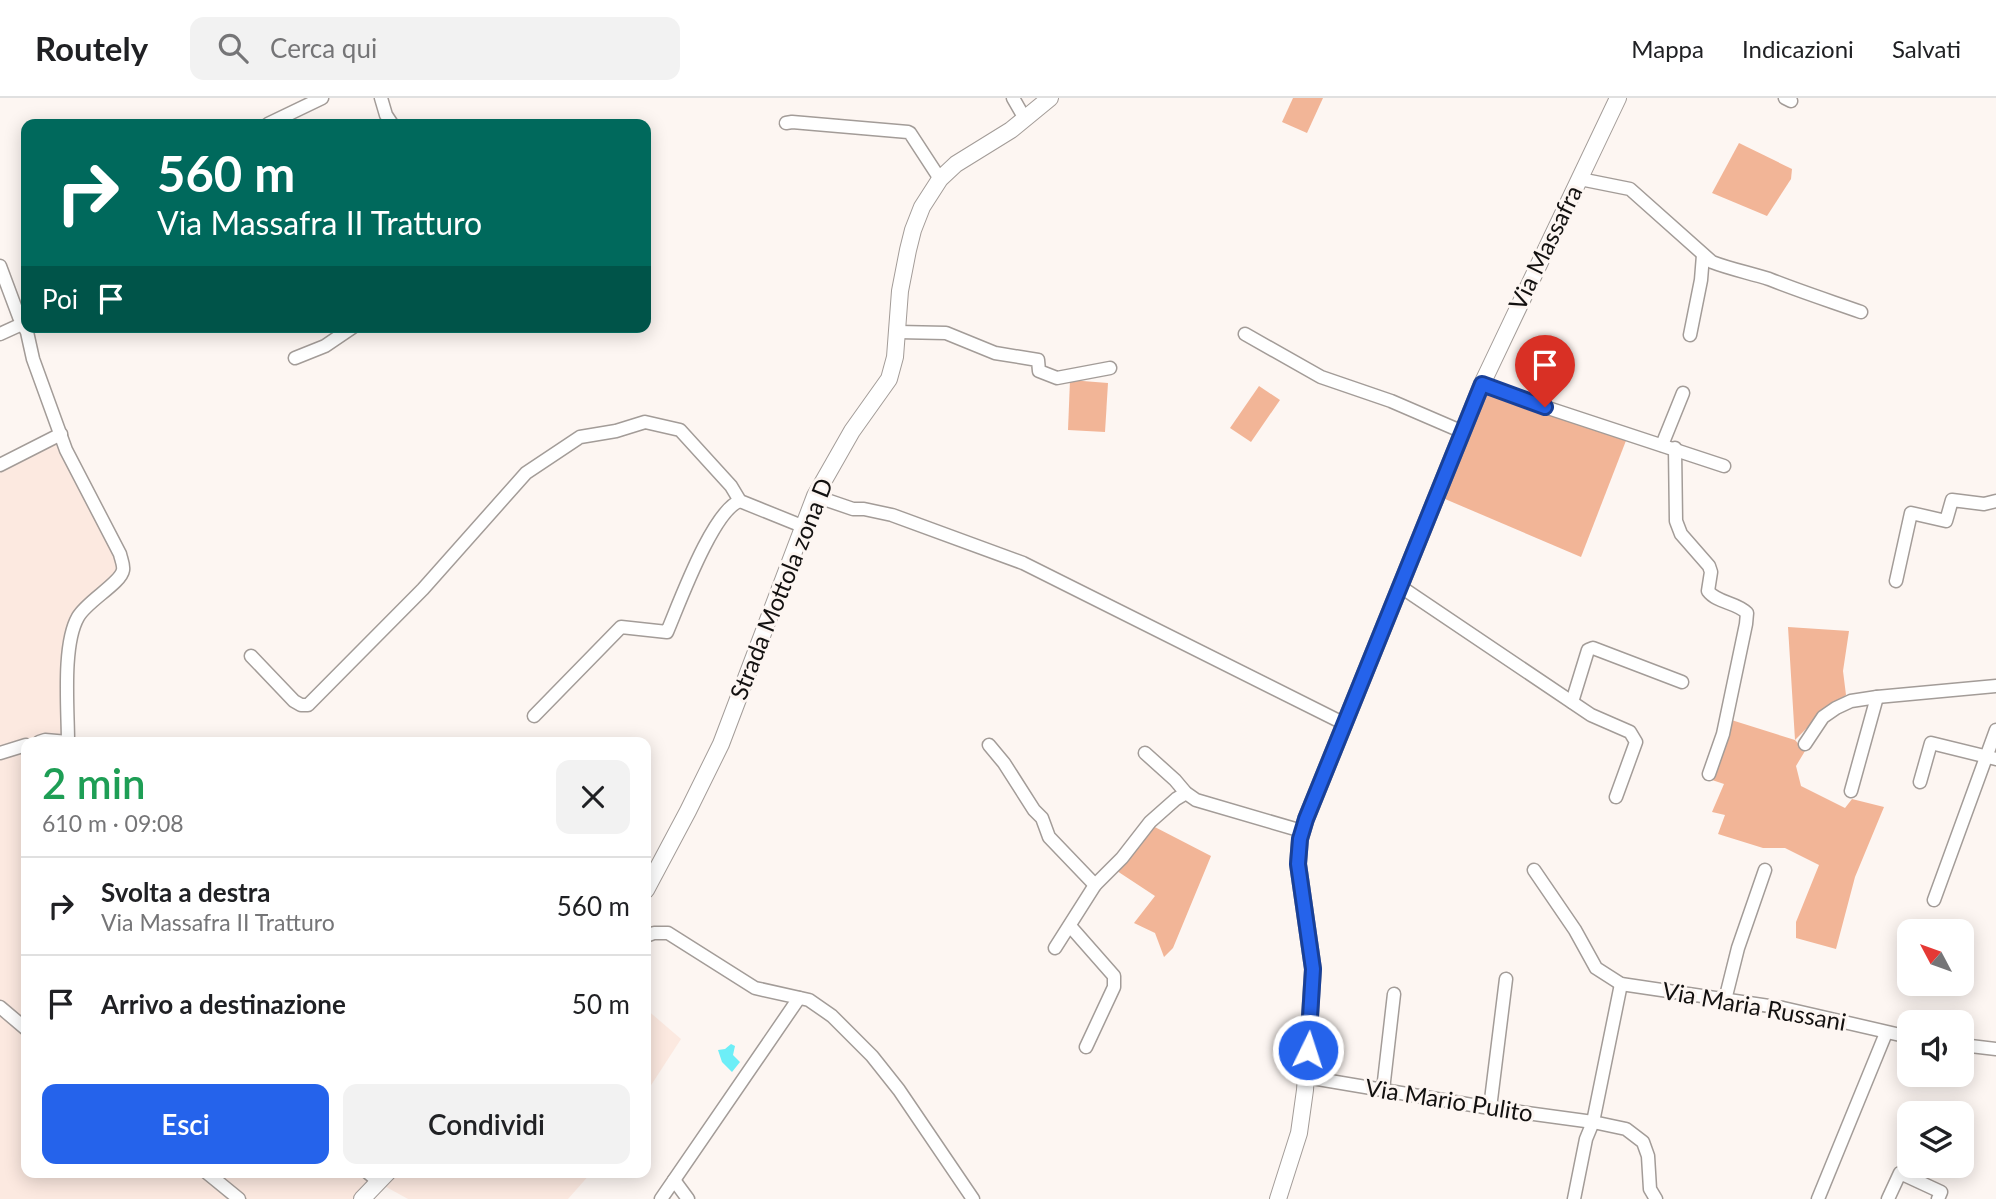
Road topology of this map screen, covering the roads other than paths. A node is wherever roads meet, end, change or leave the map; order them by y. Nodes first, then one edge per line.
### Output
1 (323, 98) edge
2 (381, 98) edge
3 (1013, 98) edge
4 (1050, 98) edge
5 (1618, 98) edge
6 (279, 119) edge
7 (389, 119) edge
8 (1025, 119) junction
9 (786, 124) dead end
10 (940, 179) junction
11 (1580, 179) junction
12 (1703, 256) junction
13 (0, 266) edge
14 (1861, 312) dead end
15 (21, 316) edge
16 (21, 329) edge
17 (898, 332) junction
18 (27, 333) edge
19 (344, 333) edge
20 (0, 334) edge
21 (1245, 334) dead end
22 (1690, 335) dead end
23 (295, 358) dead end
24 (1110, 368) dead end
25 (1482, 384) junction
26 (1683, 393) dead end
27 (1463, 432) junction
28 (61, 434) junction
29 (1669, 447) junction
30 (0, 465) edge
31 (1724, 466) dead end
32 (815, 496) junction
33 (740, 501) junction
34 (1996, 501) edge
35 (802, 526) junction
36 (1896, 581) dead end
37 (1401, 587) junction
38 (251, 656) dead end
39 (1682, 682) dead end
40 (1996, 686) edge
41 (1878, 697) junction
42 (1572, 702) junction
43 (534, 716) dead end
44 (1345, 724) junction
45 (1996, 730) edge
46 (68, 737) edge
47 (1805, 744) dead end
48 (989, 745) dead end
49 (21, 747) edge
50 (0, 753) edge
51 (1145, 753) dead end
52 (1992, 758) edge
53 (1709, 774) dead end
54 (1920, 782) dead end
55 (1851, 790) dead end
56 (1186, 793) junction
57 (1616, 797) dead end
58 (1302, 831) junction
59 (1534, 870) dead end
60 (1765, 870) dead end
61 (651, 881) edge
62 (1095, 885) junction
63 (1934, 900) dead end
64 (1070, 926) junction
65 (651, 934) edge
66 (1055, 948) dead end
67 (1506, 979) dead end
68 (1621, 984) junction
69 (1394, 993) dead end
70 (799, 998) junction
71 (1725, 1000) junction
72 (0, 1007) edge
73 (21, 1025) edge
74 (1886, 1033) junction
75 (1897, 1035) edge
76 (1974, 1046) edge
77 (1086, 1047) dead end
78 (1996, 1049) edge
79 (1306, 1077) junction
80 (1383, 1090) junction
81 (1490, 1108) junction
82 (1593, 1122) junction
83 (213, 1178) edge
84 (377, 1178) edge
85 (674, 1180) junction
86 (239, 1199) edge
87 (362, 1199) edge
88 (661, 1199) edge
89 (688, 1199) edge
90 (973, 1199) edge
91 (1278, 1199) edge
92 (1574, 1199) edge
93 (1656, 1199) edge
94 (1818, 1199) edge
95 (1888, 1199) edge
96 (1938, 1199) edge

1 - 6 street
2 - 7 street
3 - 8 street
4 - 8 main road, Strada Mottola zona D
5 - 11 main road, Via Massafra
8 - 10 main road, Strada Mottola zona D
9 - 10 street
10 - 17 main road, Strada Mottola zona D
11 - 12 street
11 - 25 main road, Via Massafra
12 - 14 street
12 - 22 street
13 - 15 street
16 - 20 street
17 - 24 street
17 - 32 main road, Strada Mottola zona D
18 - 28 street
19 - 23 street
21 - 27 street
25 - 27 main road, Via Massafra
25 - 29 street
26 - 29 street
27 - 37 main road, Via Massafra
28 - 30 street
28 - 46 street
29 - 31 street
29 - 53 street
32 - 35 main road, Strada Mottola zona D
32 - 44 street
33 - 35 street
33 - 38 street
33 - 43 street
34 - 36 street
35 - 61 main road, Strada Mottola zona D
37 - 42 street
37 - 44 main road, Via Massafra
39 - 42 street
40 - 41 street
41 - 47 street
41 - 55 street
42 - 57 street
44 - 58 main road, Via Massafra
45 - 52 street
48 - 62 street
49 - 50 street
51 - 56 street
52 - 54 street
52 - 63 street
56 - 58 street
56 - 62 street
58 - 79 main road, Via Massafra
59 - 68 street
60 - 71 street
62 - 64 street
64 - 66 street
64 - 77 street
65 - 70 street
67 - 81 street
68 - 71 street, Via Maria Russani
68 - 82 street
69 - 80 street
70 - 85 street
70 - 90 street
71 - 74 street, Via Maria Russani
72 - 73 street
74 - 75 street, Via Maria Russani
74 - 94 street
76 - 78 street
79 - 80 street, Via Mario Pulito
79 - 91 main road, Via Massafra
80 - 81 street, Via Mario Pulito
81 - 82 street, Via Mario Pulito
82 - 92 street
82 - 93 street, Via Mario Pulito
83 - 86 street
84 - 87 main road
85 - 88 street
85 - 89 street
95 - 96 street

